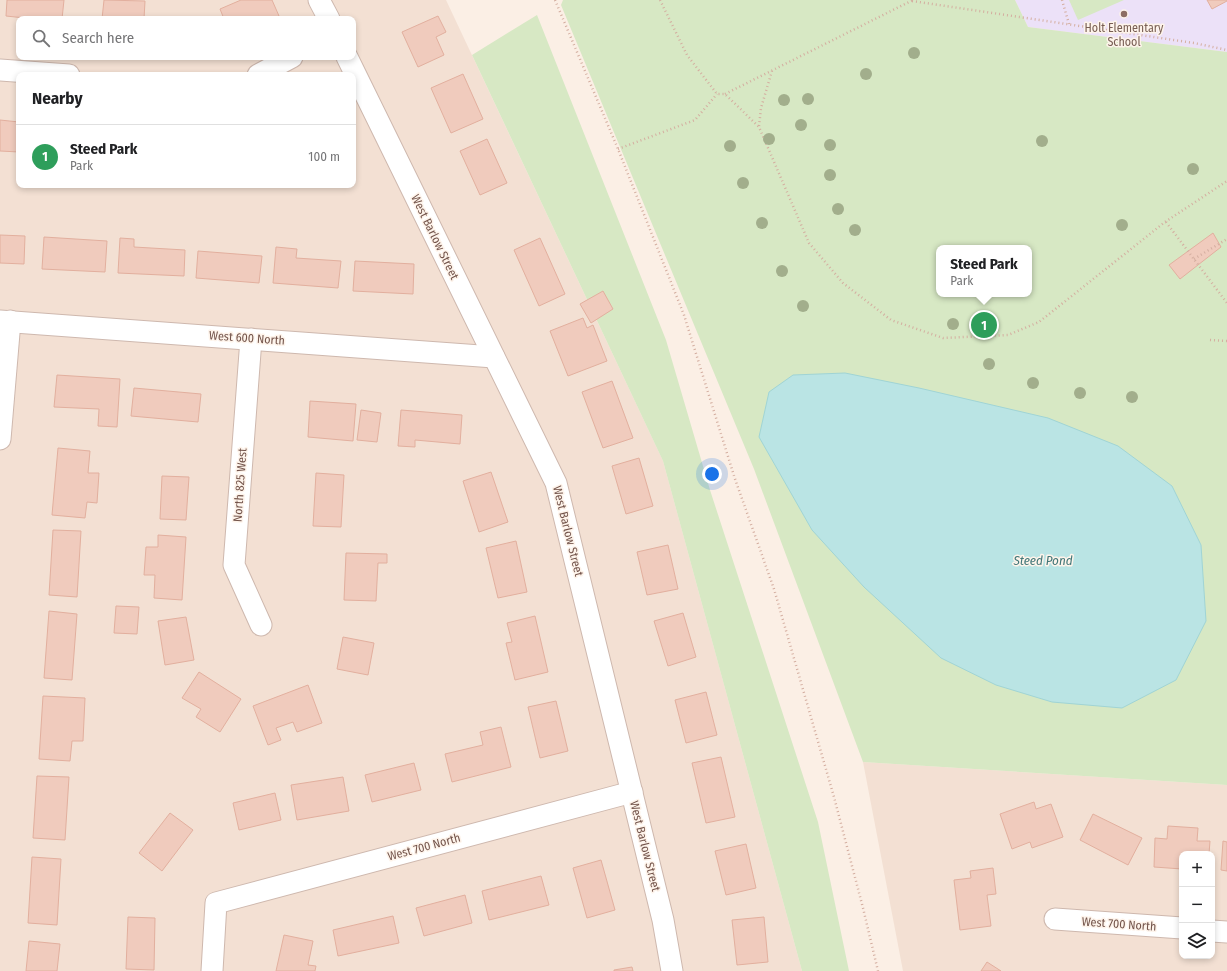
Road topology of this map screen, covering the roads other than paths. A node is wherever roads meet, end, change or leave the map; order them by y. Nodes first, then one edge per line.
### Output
1 (319, 0) edge
2 (327, 16) edge
3 (286, 60) edge
4 (348, 60) edge
5 (0, 70) edge
6 (28, 72) edge
7 (264, 72) edge
8 (354, 72) edge
9 (356, 75) edge
10 (5, 321) edge
11 (251, 339) junction
12 (494, 357) junction
13 (0, 439) edge
14 (261, 625) dead end
15 (632, 792) junction
16 (1055, 919) dead end
17 (1179, 928) edge
18 (1215, 931) edge
19 (1227, 932) edge
20 (212, 971) edge
21 (672, 971) edge

1 - 2 street
3 - 7 street
4 - 8 street, West Barlow Street
5 - 6 street
9 - 12 street, West Barlow Street
10 - 11 street, West 600 North
10 - 13 street
11 - 12 street, West 600 North
11 - 14 street, North 825 West
12 - 15 street, West Barlow Street
15 - 20 street, West 700 North
15 - 21 street, West Barlow Street
16 - 17 street, West 700 North
18 - 19 street

